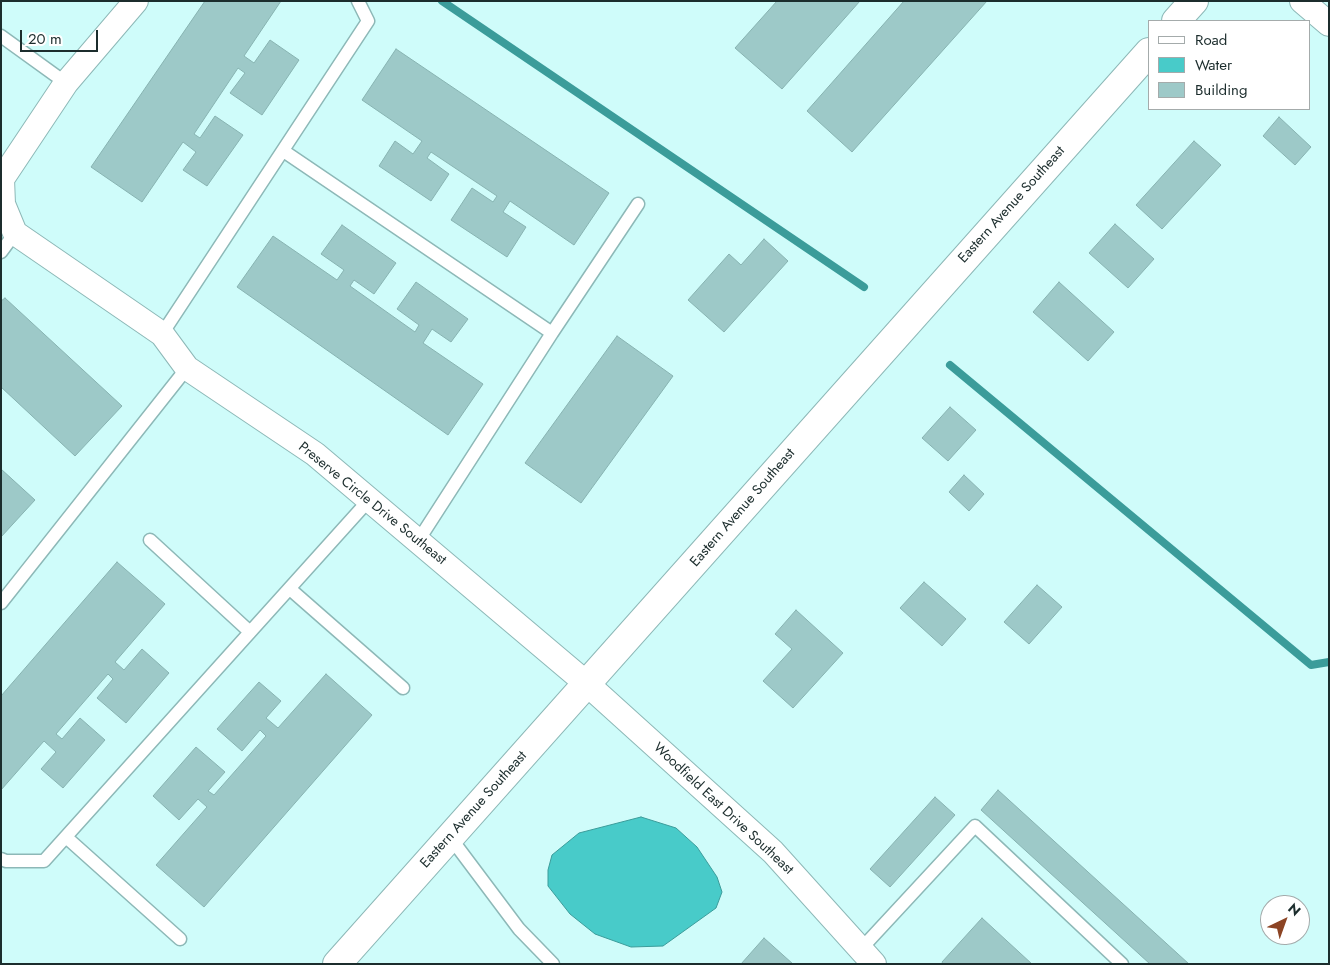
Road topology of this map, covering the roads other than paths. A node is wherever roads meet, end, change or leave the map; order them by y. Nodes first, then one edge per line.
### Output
1 (136, 1) edge
2 (358, 1) edge
3 (1194, 1) edge
4 (1302, 1) edge
5 (1177, 20) edge
6 (1329, 24) edge
7 (1, 36) edge
8 (1148, 53) edge
9 (66, 83) junction
10 (285, 152) junction
11 (638, 204) dead end
12 (15, 233) junction
13 (1, 252) edge
14 (552, 333) junction
15 (162, 334) junction
16 (187, 368) junction
17 (369, 500) junction
18 (150, 540) dead end
19 (418, 541) junction
20 (290, 589) junction
21 (1, 602) edge
22 (250, 632) junction
23 (586, 683) junction
24 (403, 688) dead end
25 (66, 837) junction
26 (450, 837) junction
27 (1, 859) edge
28 (180, 939) dead end
29 (867, 956) edge
30 (337, 964) edge
31 (553, 964) edge
32 (1122, 964) edge

1 - 9 street
2 - 10 lane
3 - 5 street
4 - 6 street
7 - 9 lane
8 - 23 street, Eastern Avenue Southeast
9 - 12 street
10 - 14 lane
10 - 15 lane
11 - 14 lane
12 - 13 lane
12 - 15 street, Preserve Circle Drive Southeast
14 - 19 lane
15 - 16 street, Preserve Circle Drive Southeast
16 - 17 street, Preserve Circle Drive Southeast
16 - 21 lane
17 - 19 street, Preserve Circle Drive Southeast
17 - 20 lane
18 - 22 lane
19 - 23 street, Preserve Circle Drive Southeast
20 - 22 lane
20 - 24 lane
22 - 25 lane
23 - 26 street, Eastern Avenue Southeast
23 - 29 street, Woodfield East Drive Southeast
25 - 27 lane
25 - 28 lane
26 - 30 street, Eastern Avenue Southeast
26 - 31 lane
29 - 32 lane

